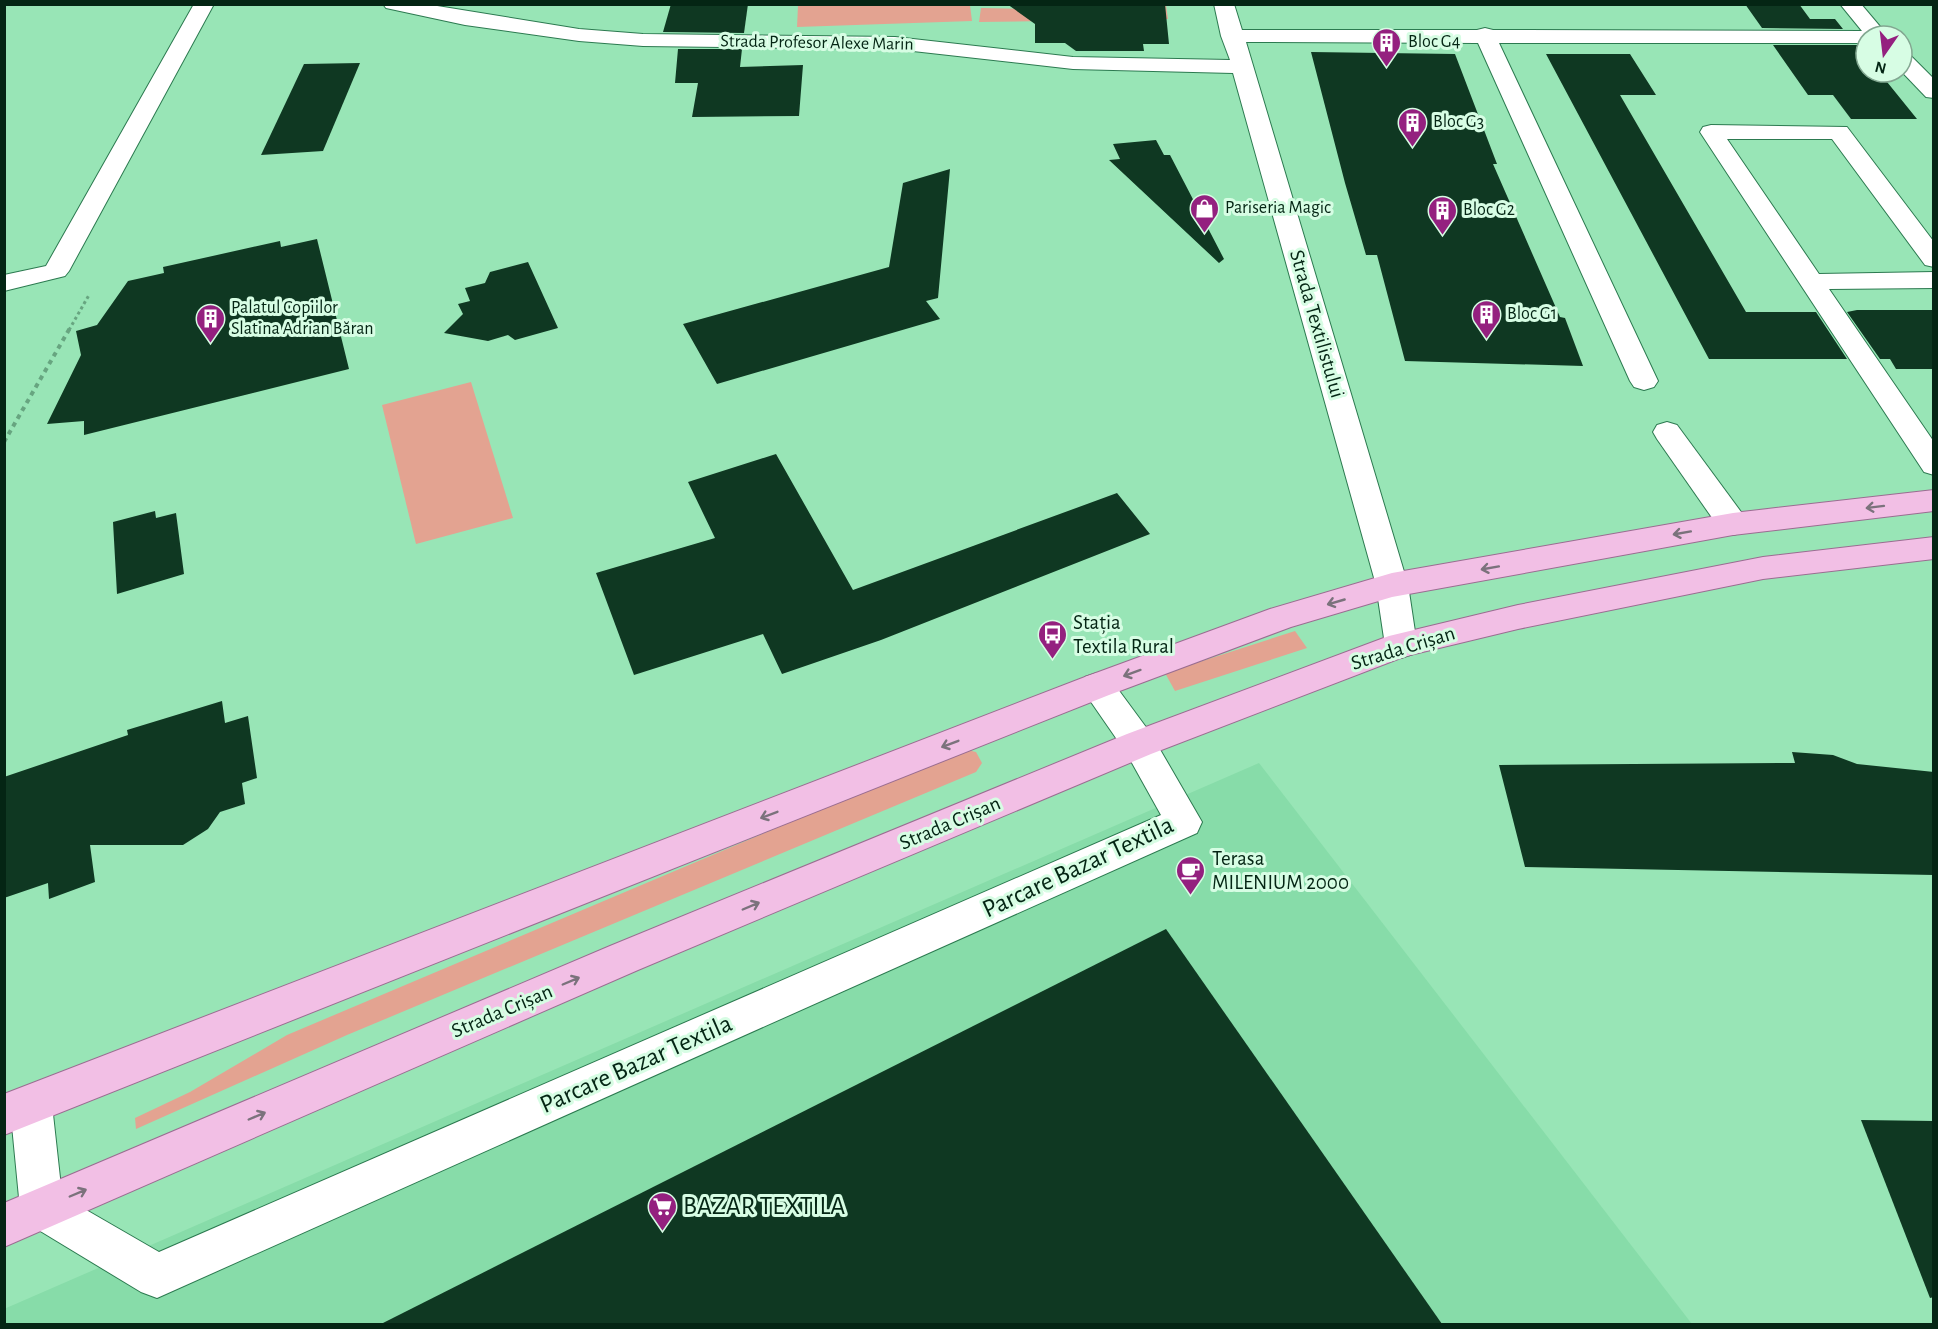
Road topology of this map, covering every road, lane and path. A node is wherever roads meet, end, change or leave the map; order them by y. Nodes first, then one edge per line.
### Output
1 (204, 4) edge
2 (393, 4) edge
3 (1224, 4) edge
4 (1850, 4) edge
5 (1868, 24) edge
6 (1485, 34) junction
7 (1232, 36) junction
8 (1854, 37) edge
9 (1914, 63) edge
10 (1934, 65) edge
11 (1243, 67) junction
12 (1914, 72) edge
13 (1934, 92) edge
14 (1934, 260) edge
15 (1934, 279) edge
16 (1811, 282) junction
17 (4, 283) edge
18 (91, 291) dead end
19 (1644, 381) dead end
20 (1667, 432) dead end
21 (4, 442) edge
22 (1934, 465) edge
23 (1934, 500) edge
24 (1733, 524) junction
25 (1934, 548) edge
26 (1392, 585) junction
27 (1401, 645) junction
28 (1097, 686) junction
29 (1139, 744) junction
30 (18, 1110) edge
31 (42, 1208) junction
32 (4, 1225) edge

1 - 17 street
2 - 11 street, Strada Profesor Alexe Marin
3 - 7 street, Strada Textilistului
4 - 5 street
6 - 7 street
6 - 8 street
6 - 19 street
7 - 11 street, Strada Textilistului
9 - 10 street
11 - 26 street, Strada Textilistului
12 - 13 street
14 - 16 street
15 - 16 street
16 - 22 street
18 - 21 path
20 - 24 street
23 -> 24 main road
24 -> 26 main road
25 - 27 main road, Strada Crișan
26 - 27 street, Strada Textilistului
26 -> 28 main road
27 - 29 main road, Strada Crișan
28 - 29 street, Parcare Bazar Textila
28 -> 30 main road
31 -> 29 main road, Strada Crișan
29 - 31 street, Parcare Bazar Textila
30 - 31 street
31 - 32 main road, Strada Crișan

